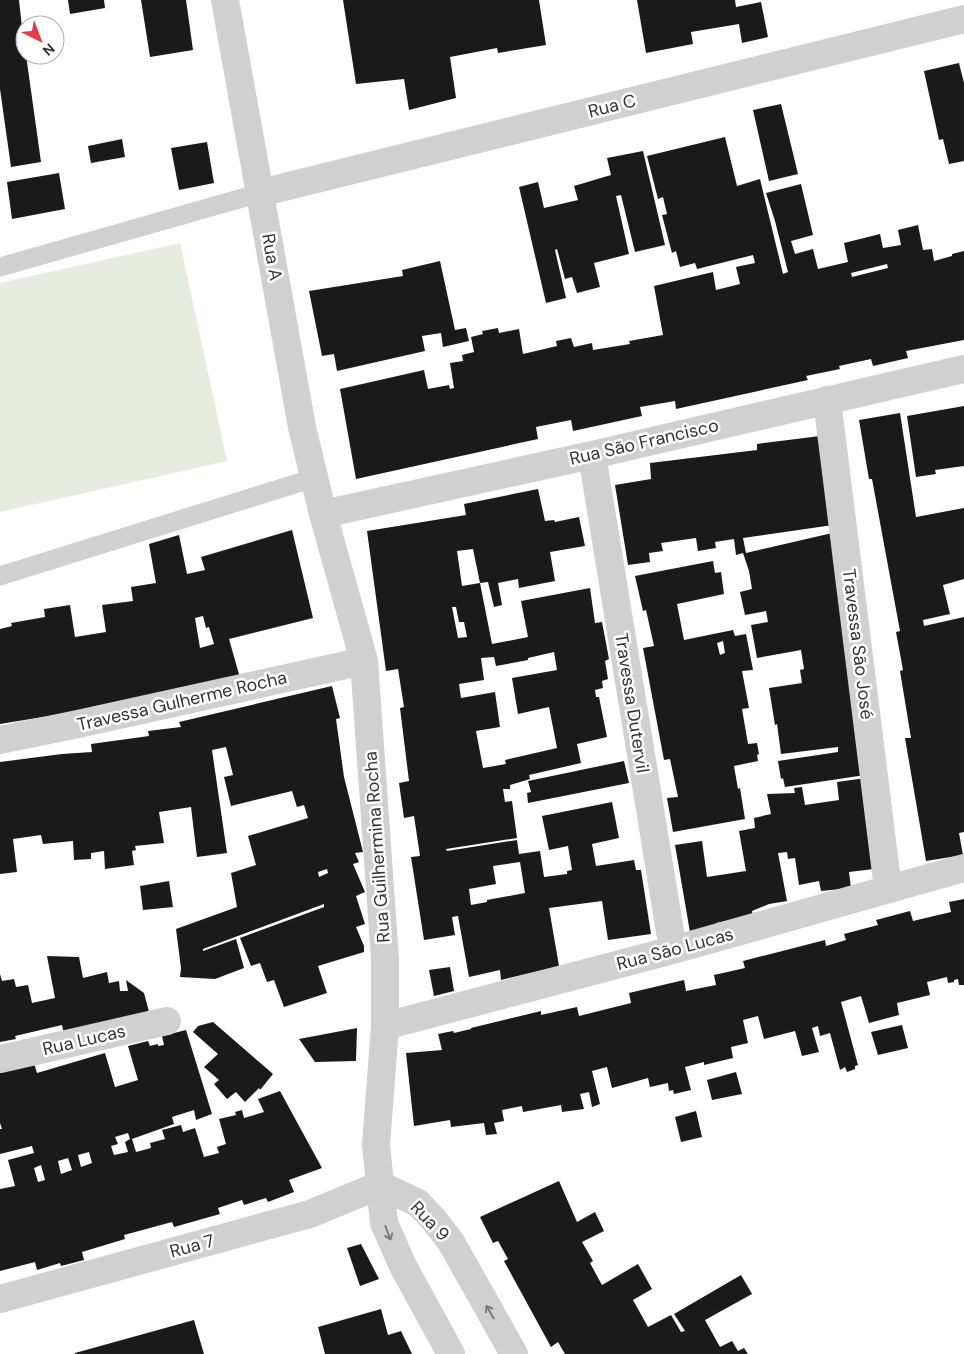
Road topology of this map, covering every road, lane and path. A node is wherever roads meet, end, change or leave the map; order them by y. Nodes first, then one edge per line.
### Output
1 (225, 0) edge
2 (964, 19) edge
3 (260, 193) junction
4 (0, 267) edge
5 (964, 368) edge
6 (827, 400) junction
7 (592, 455) junction
8 (314, 478) junction
9 (324, 514) junction
10 (0, 576) edge
11 (364, 660) junction
12 (0, 740) edge
13 (964, 868) edge
14 (888, 889) junction
15 (673, 950) junction
16 (167, 1021) dead end
17 (385, 1026) junction
18 (0, 1059) edge
19 (380, 1185) junction
20 (0, 1299) edge
21 (451, 1354) edge
22 (514, 1354) edge

1 - 3 street, Rua A
2 - 3 street, Rua C
3 - 4 lane
3 - 8 street, Rua A
5 - 6 street, Rua São Francisco
6 - 7 street, Rua São Francisco
6 - 14 street, Travessa São José
7 - 9 street, Rua São Francisco
7 - 15 street, Travessa Dutervil
8 - 9 street, Rua A
8 - 10 lane
9 - 11 street, Rua Guilhermina Rocha
11 - 12 street, Travessa Gulherme Rocha
11 - 17 street, Rua Guilhermina Rocha
13 - 14 street, Rua São Lucas
14 - 15 street, Rua São Lucas
15 - 17 street, Rua São Lucas
16 - 18 street, Rua Lucas
17 - 19 street, Rua Guilhermina Rocha
19 - 20 street, Rua 7
19 -> 21 street, Rua 9
22 -> 19 street, Rua 9

